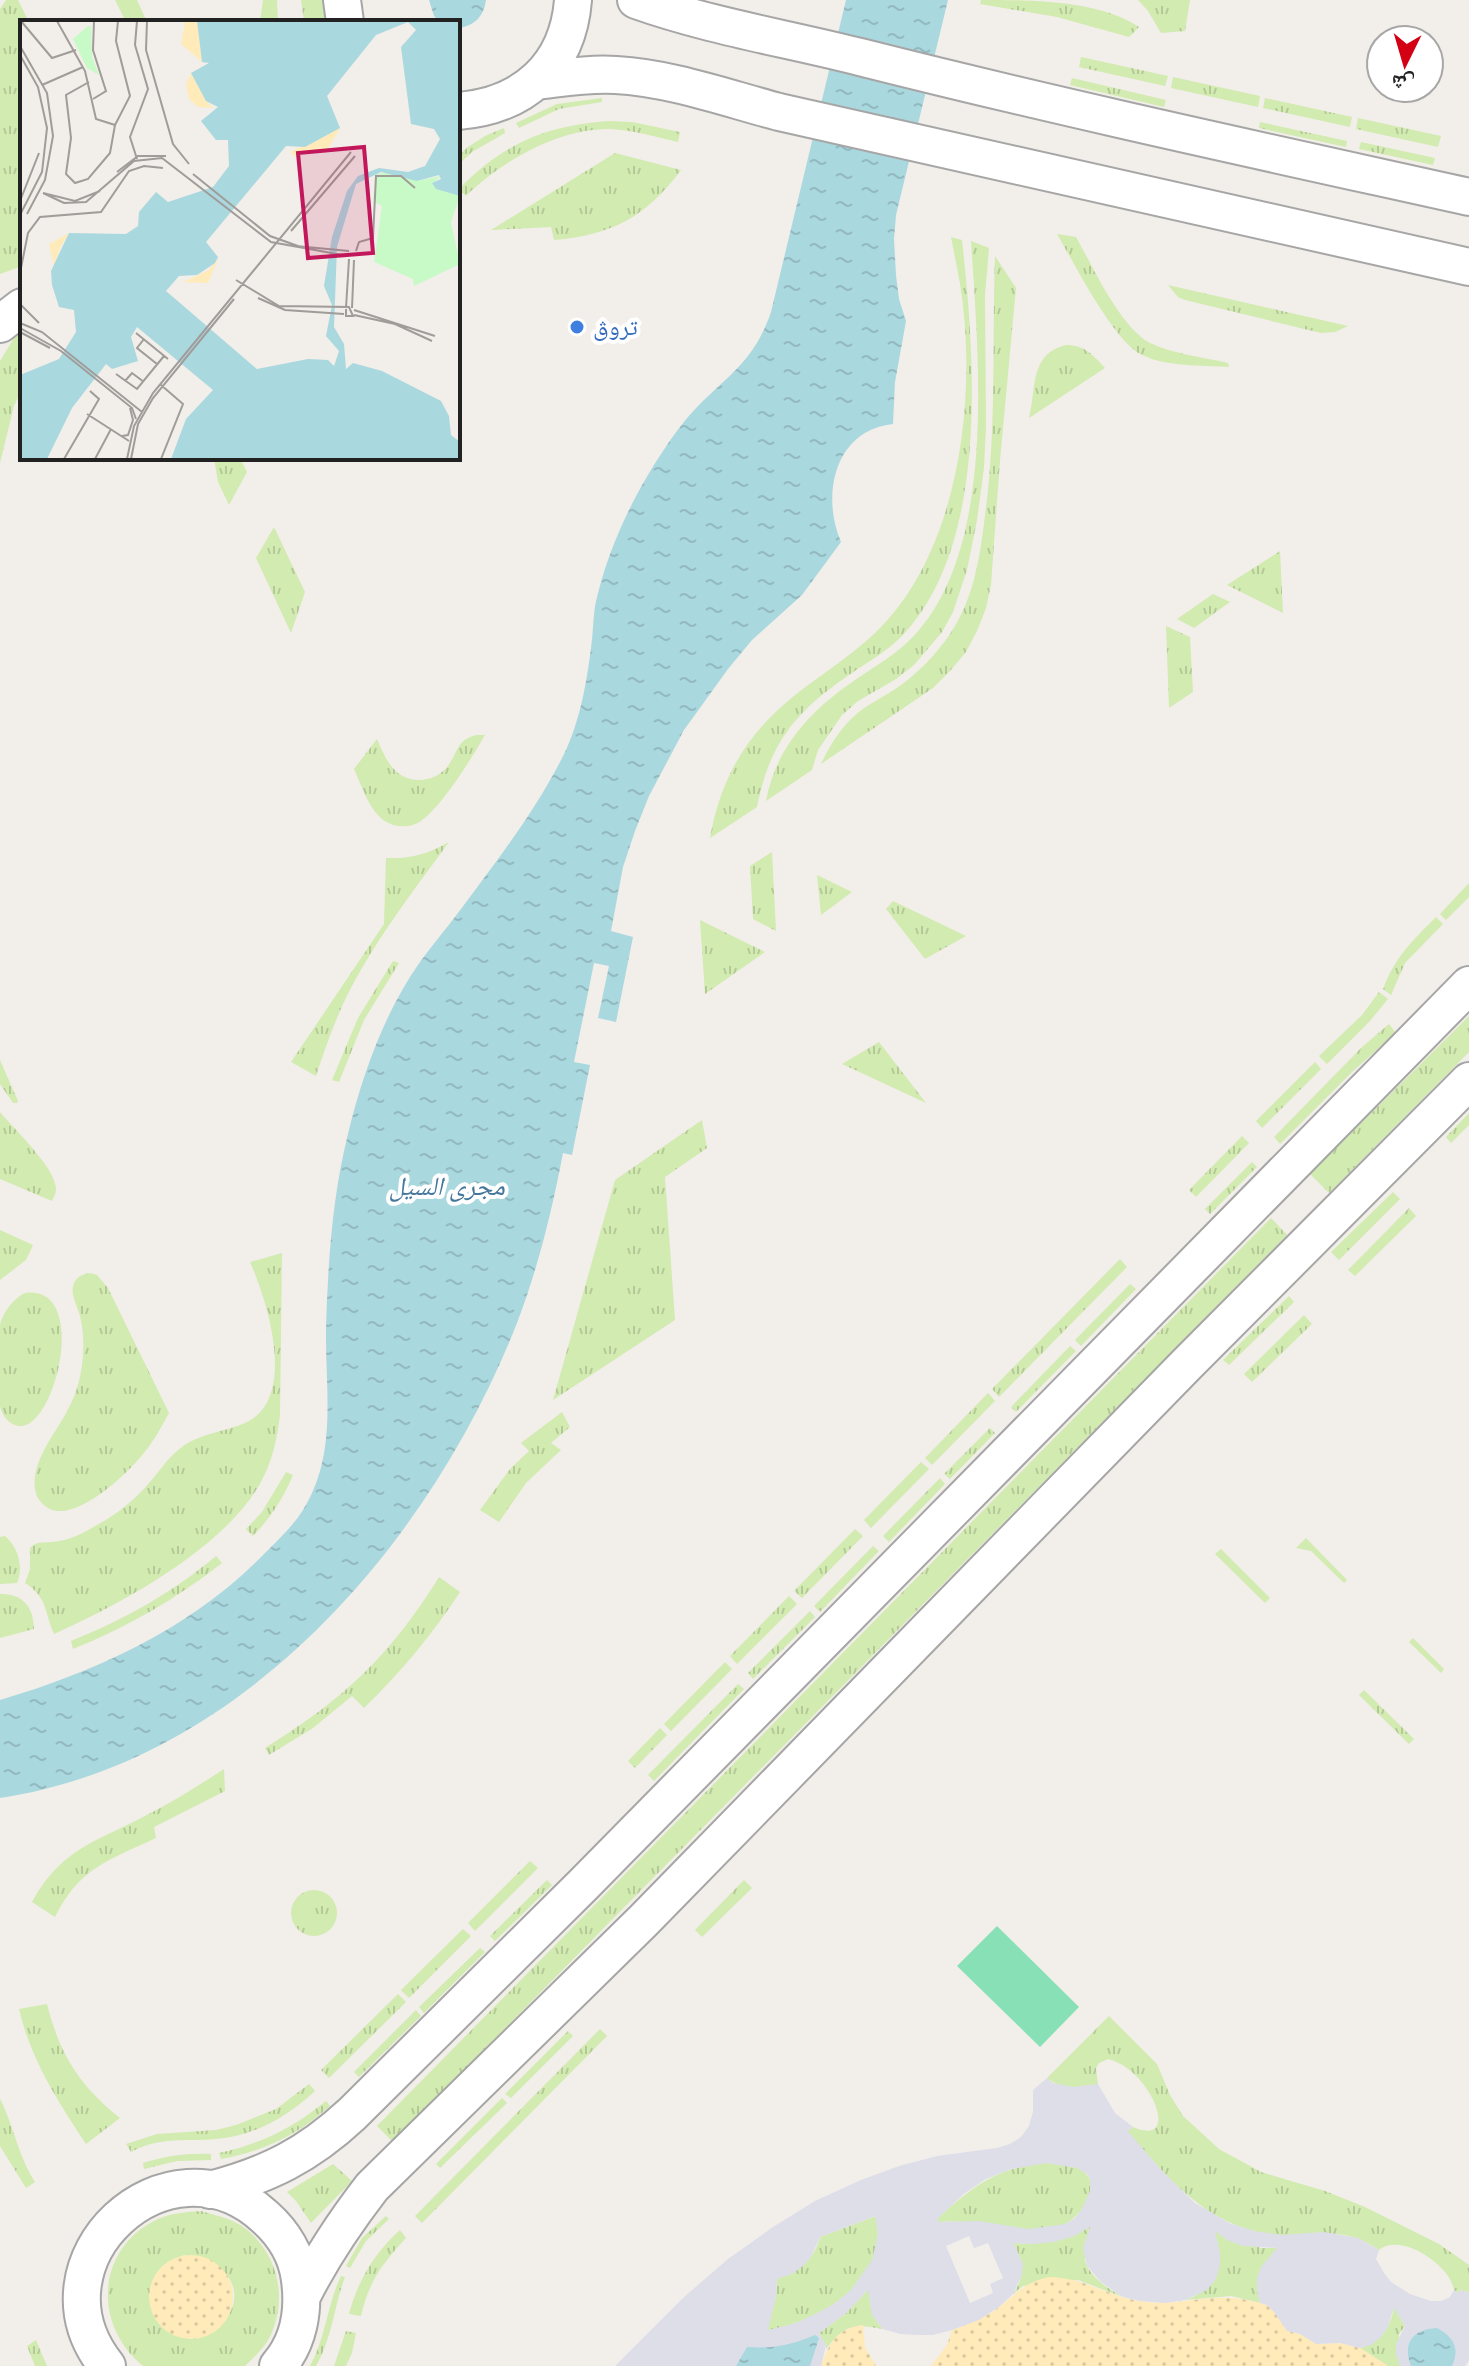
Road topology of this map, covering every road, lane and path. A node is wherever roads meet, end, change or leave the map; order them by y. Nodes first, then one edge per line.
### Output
1 (342, 0) edge
2 (573, 0) edge
3 (636, 0) edge
4 (345, 20) edge
5 (536, 81) junction
6 (465, 116) edge
7 (1469, 197) edge
8 (1469, 267) edge
9 (20, 283) edge
10 (0, 290) edge
11 (20, 309) edge
12 (0, 324) edge
13 (1469, 985) edge
14 (1469, 1081) edge
15 (210, 2190) junction
16 (302, 2296) junction
17 (107, 2366) edge
18 (278, 2366) edge

1 - 4 street
2 - 5 street
3 - 7 street
5 - 6 street
5 - 8 street
9 - 10 street
11 - 12 street
13 - 15 street
14 - 16 street
15 - 16 street
15 - 17 street
16 - 18 street

